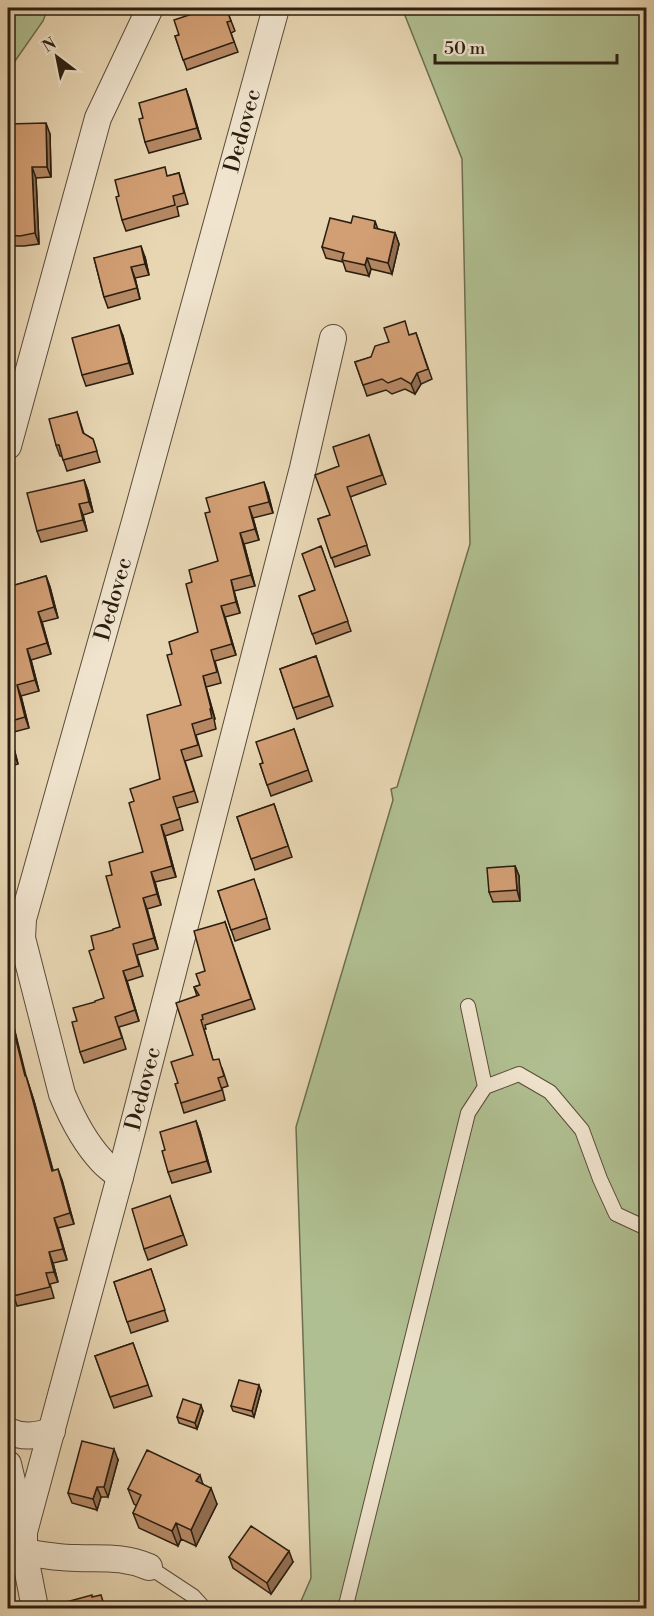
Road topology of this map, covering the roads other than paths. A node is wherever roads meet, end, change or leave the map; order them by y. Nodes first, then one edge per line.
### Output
1 (150, 8) edge
2 (276, 8) edge
3 (333, 338) dead end
4 (8, 446) edge
5 (468, 1006) dead end
6 (485, 1087) junction
7 (120, 1176) junction
8 (646, 1228) edge
9 (8, 1431) edge
10 (52, 1431) junction
11 (8, 1464) edge
12 (24, 1542) junction
13 (149, 1567) joint
14 (35, 1608) edge
15 (204, 1608) edge
16 (344, 1608) edge

1 - 4 street
2 - 7 street, Dedovec
3 - 7 street, Dedovec
5 - 6 lane
6 - 8 lane
6 - 16 lane
7 - 10 street, Dedovec
9 - 10 street
10 - 12 street, Dedovec
11 - 12 street, Dedovec
12 - 13 street
12 - 14 street, Dedovec
13 - 15 lane

